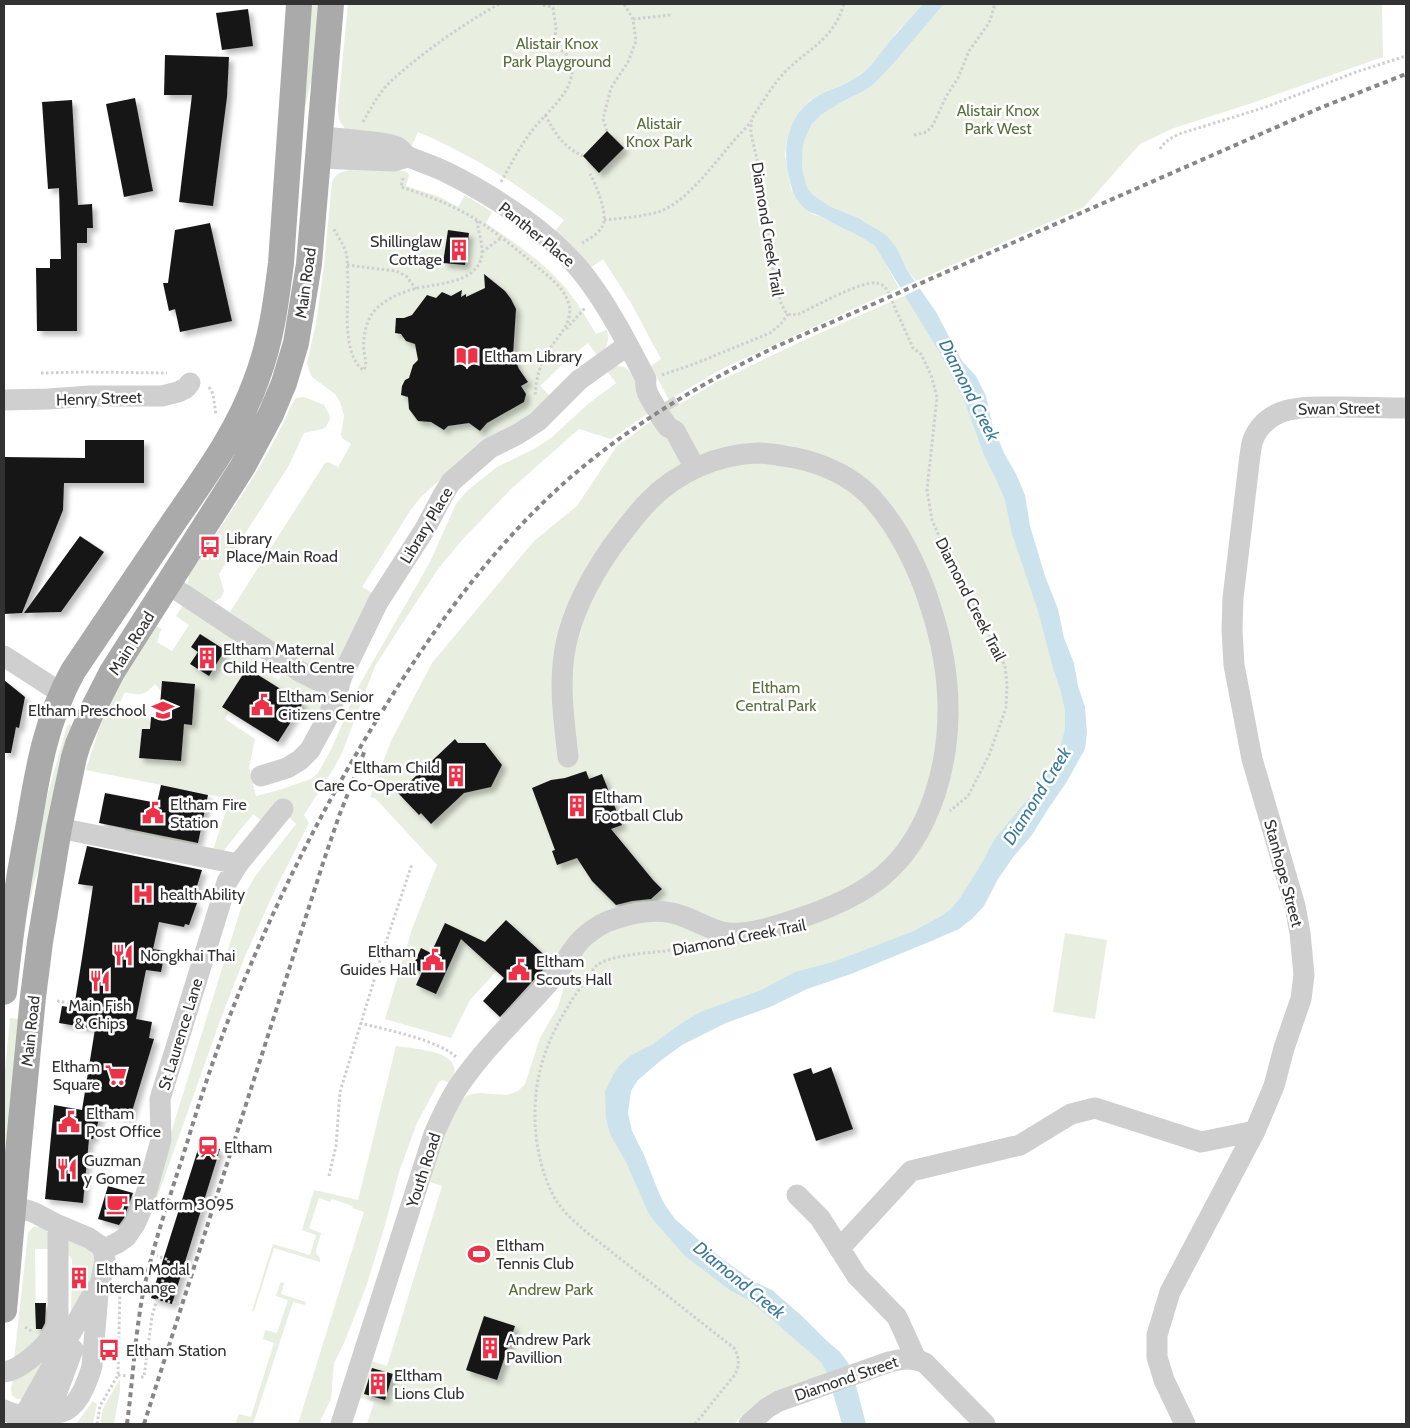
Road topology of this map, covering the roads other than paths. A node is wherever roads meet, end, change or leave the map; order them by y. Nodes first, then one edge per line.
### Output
1 (299, 4) edge
2 (331, 4) edge
3 (289, 145) junction
4 (319, 148) junction
5 (402, 165) junction
6 (628, 345) junction
7 (268, 346) junction
8 (190, 383) dead end
9 (284, 383) junction
10 (4, 400) edge
11 (1406, 408) edge
12 (1273, 417) joint
13 (695, 468) junction
14 (168, 584) junction
15 (4, 656) edge
16 (339, 687) junction
17 (61, 693) junction
18 (91, 713) junction
19 (568, 758) dead end
20 (261, 776) dead end
21 (283, 809) dead end
22 (59, 828) junction
23 (238, 864) junction
24 (5, 968) edge
25 (36, 978) junction
26 (4, 992) edge
27 (1256, 1131) junction
28 (797, 1195) dead end
29 (8, 1218) edge
30 (58, 1226) junction
31 (840, 1248) junction
32 (103, 1250) junction
33 (100, 1281) junction
34 (4, 1310) edge
35 (916, 1359) junction
36 (4, 1372) edge
37 (4, 1410) edge
38 (32, 1416) junction
39 (341, 1424) edge
40 (749, 1424) edge
41 (985, 1424) edge
42 (1185, 1424) edge

1 - 3 main road, Main Road
2 - 4 main road, Main Road
3 - 4 main road
3 - 7 main road, Main Road
4 - 5 street
4 - 5 street, Panther Place
4 - 9 main road, Main Road
5 - 6 street, Panther Place
6 - 13 street, Panther Place
6 - 16 street, Library Place
7 - 9 main road
7 - 17 main road, Main Road
8 - 10 street, Henry Street
9 - 14 main road, Main Road
11 - 12 street, Swan Street
12 - 27 street, Stanhope Street
13 - 19 street, Youth Road
13 - 39 street, Youth Road
14 - 16 street
14 - 18 main road, Main Road
15 - 17 street
16 - 20 street, Library Place
17 - 18 main road
17 - 24 main road, Main Road
18 - 22 main road, Main Road
21 - 23 street, St Laurence Lane
22 - 23 street
22 - 25 main road, Main Road
23 - 32 street, St Laurence Lane
24 - 26 main road, Main Road
25 - 26 main road
25 - 29 main road, Main Road
27 - 31 street
27 - 42 street, Stanhope Street
28 - 31 street
29 - 30 street
29 - 34 main road, Main Road
30 - 32 street
30 - 36 street
31 - 35 street
32 - 33 street
33 - 38 street
33 - 38 street
35 - 40 street, Diamond Street
35 - 41 street, Diamond Street
37 - 38 street

